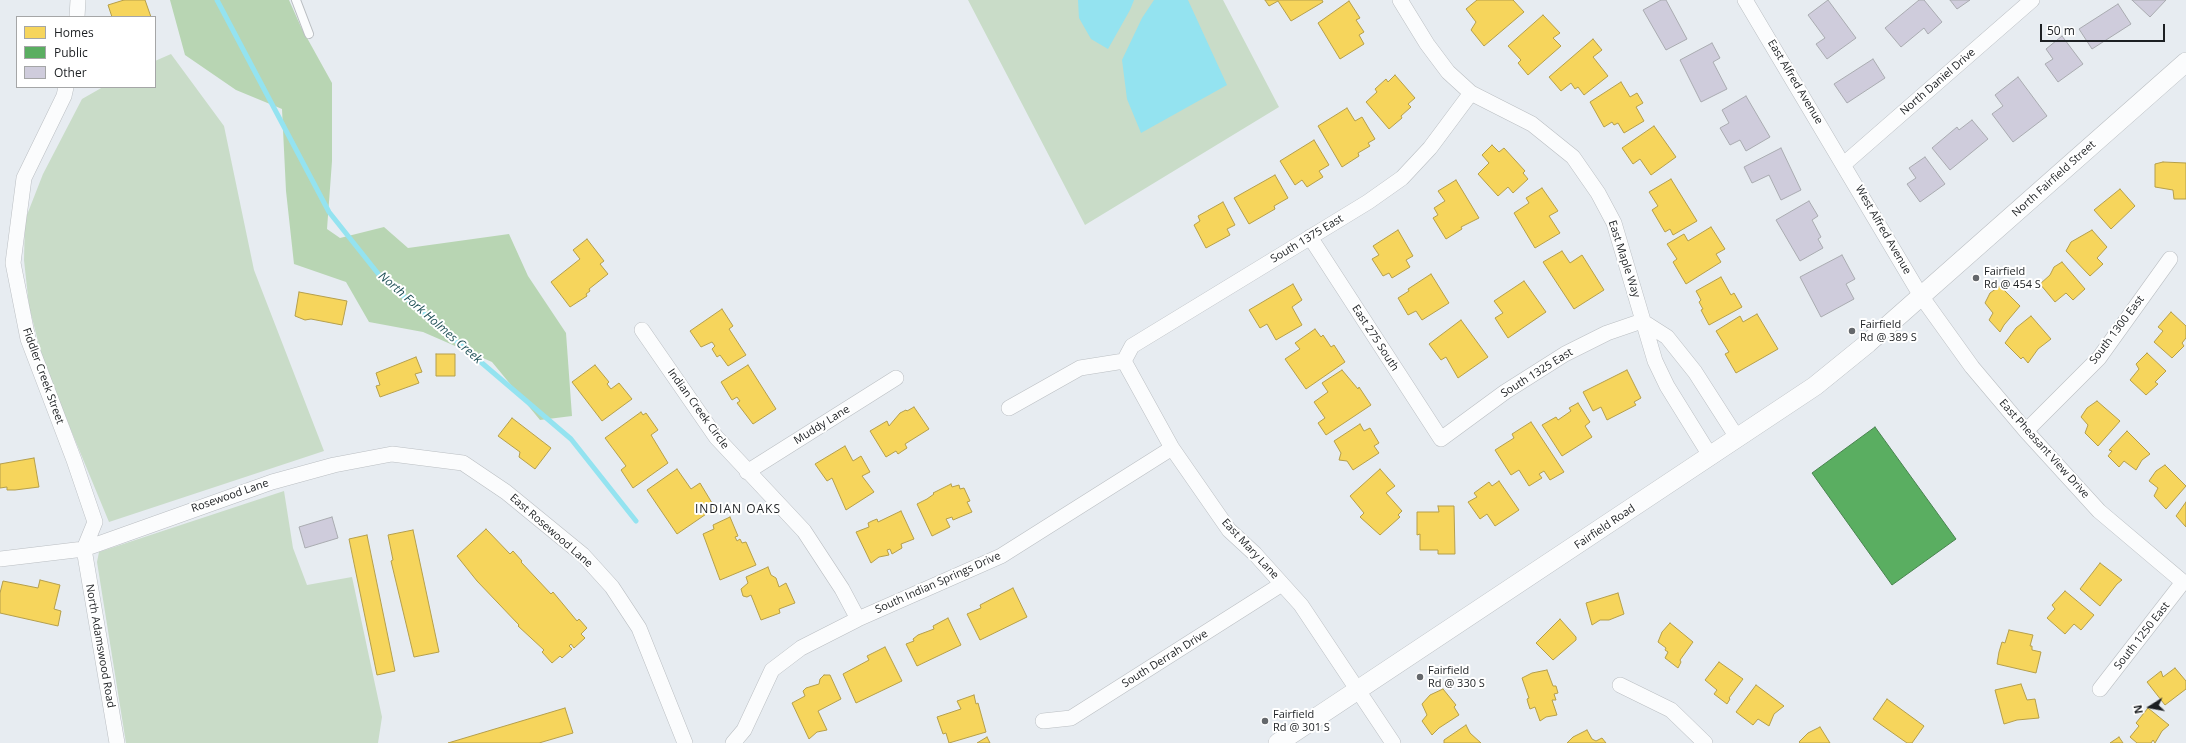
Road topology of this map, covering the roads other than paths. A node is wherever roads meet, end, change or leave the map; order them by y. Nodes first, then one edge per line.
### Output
1 (78, 0) edge
2 (296, 0) edge
3 (1400, 0) edge
4 (1745, 0) edge
5 (2032, 0) edge
6 (78, 16) edge
7 (309, 34) dead end
8 (2186, 62) edge
9 (66, 88) edge
10 (1471, 93) junction
11 (1844, 164) junction
12 (1310, 238) junction
13 (2170, 259) dead end
14 (1922, 296) junction
15 (1642, 321) junction
16 (642, 330) dead end
17 (1124, 361) junction
18 (896, 378) dead end
19 (1009, 408) dead end
20 (2026, 432) junction
21 (1441, 439) joint
22 (1738, 439) junction
23 (1172, 448) junction
24 (1711, 456) junction
25 (463, 463) joint
26 (747, 472) junction
27 (84, 549) junction
28 (0, 559) edge
29 (2184, 582) edge
30 (1282, 584) junction
31 (858, 619) junction
32 (1620, 685) dead end
33 (2100, 689) dead end
34 (1359, 691) junction
35 (1043, 721) dead end
36 (117, 743) edge
37 (685, 743) edge
38 (733, 743) edge
39 (1278, 743) edge
40 (1393, 743) edge
41 (1705, 743) edge

1 - 6 street
2 - 7 lane
3 - 10 street, East Maple Way
4 - 11 street, East Alfred Avenue
5 - 11 street, North Daniel Drive
8 - 14 street, North Fairfield Street
9 - 27 street, Fiddler Creek Street
10 - 12 street, South 1375 East
10 - 15 street, East Maple Way
11 - 14 street, West Alfred Avenue
12 - 17 street, South 1375 East
12 - 21 street, East 275 South
13 - 20 street, South 1300 East
14 - 20 street, East Pheasant View Drive
14 - 22 street, Fairfield Road
15 - 21 street, South 1325 East
15 - 22 street
15 - 24 street, East Maple Way
16 - 26 street, Indian Creek Circle
17 - 19 street
17 - 23 street, East Mary Lane
18 - 26 street, Muddy Lane
20 - 29 street, East Pheasant View Drive
22 - 24 street, Fairfield Road
23 - 30 street, East Mary Lane
23 - 31 street, South Indian Springs Drive
24 - 34 street, Fairfield Road
25 - 27 street, Rosewood Lane
25 - 37 street, East Rosewood Lane
26 - 31 street, Indian Creek Circle
27 - 28 street, Rosewood Lane
27 - 36 street, North Adamswood Road
29 - 33 street, South 1250 East
30 - 34 street, East Mary Lane
30 - 35 street, South Derrah Drive
31 - 38 street, South Indian Springs Drive
32 - 41 street
34 - 39 street, Fairfield Road
34 - 40 street, East Mary Lane

